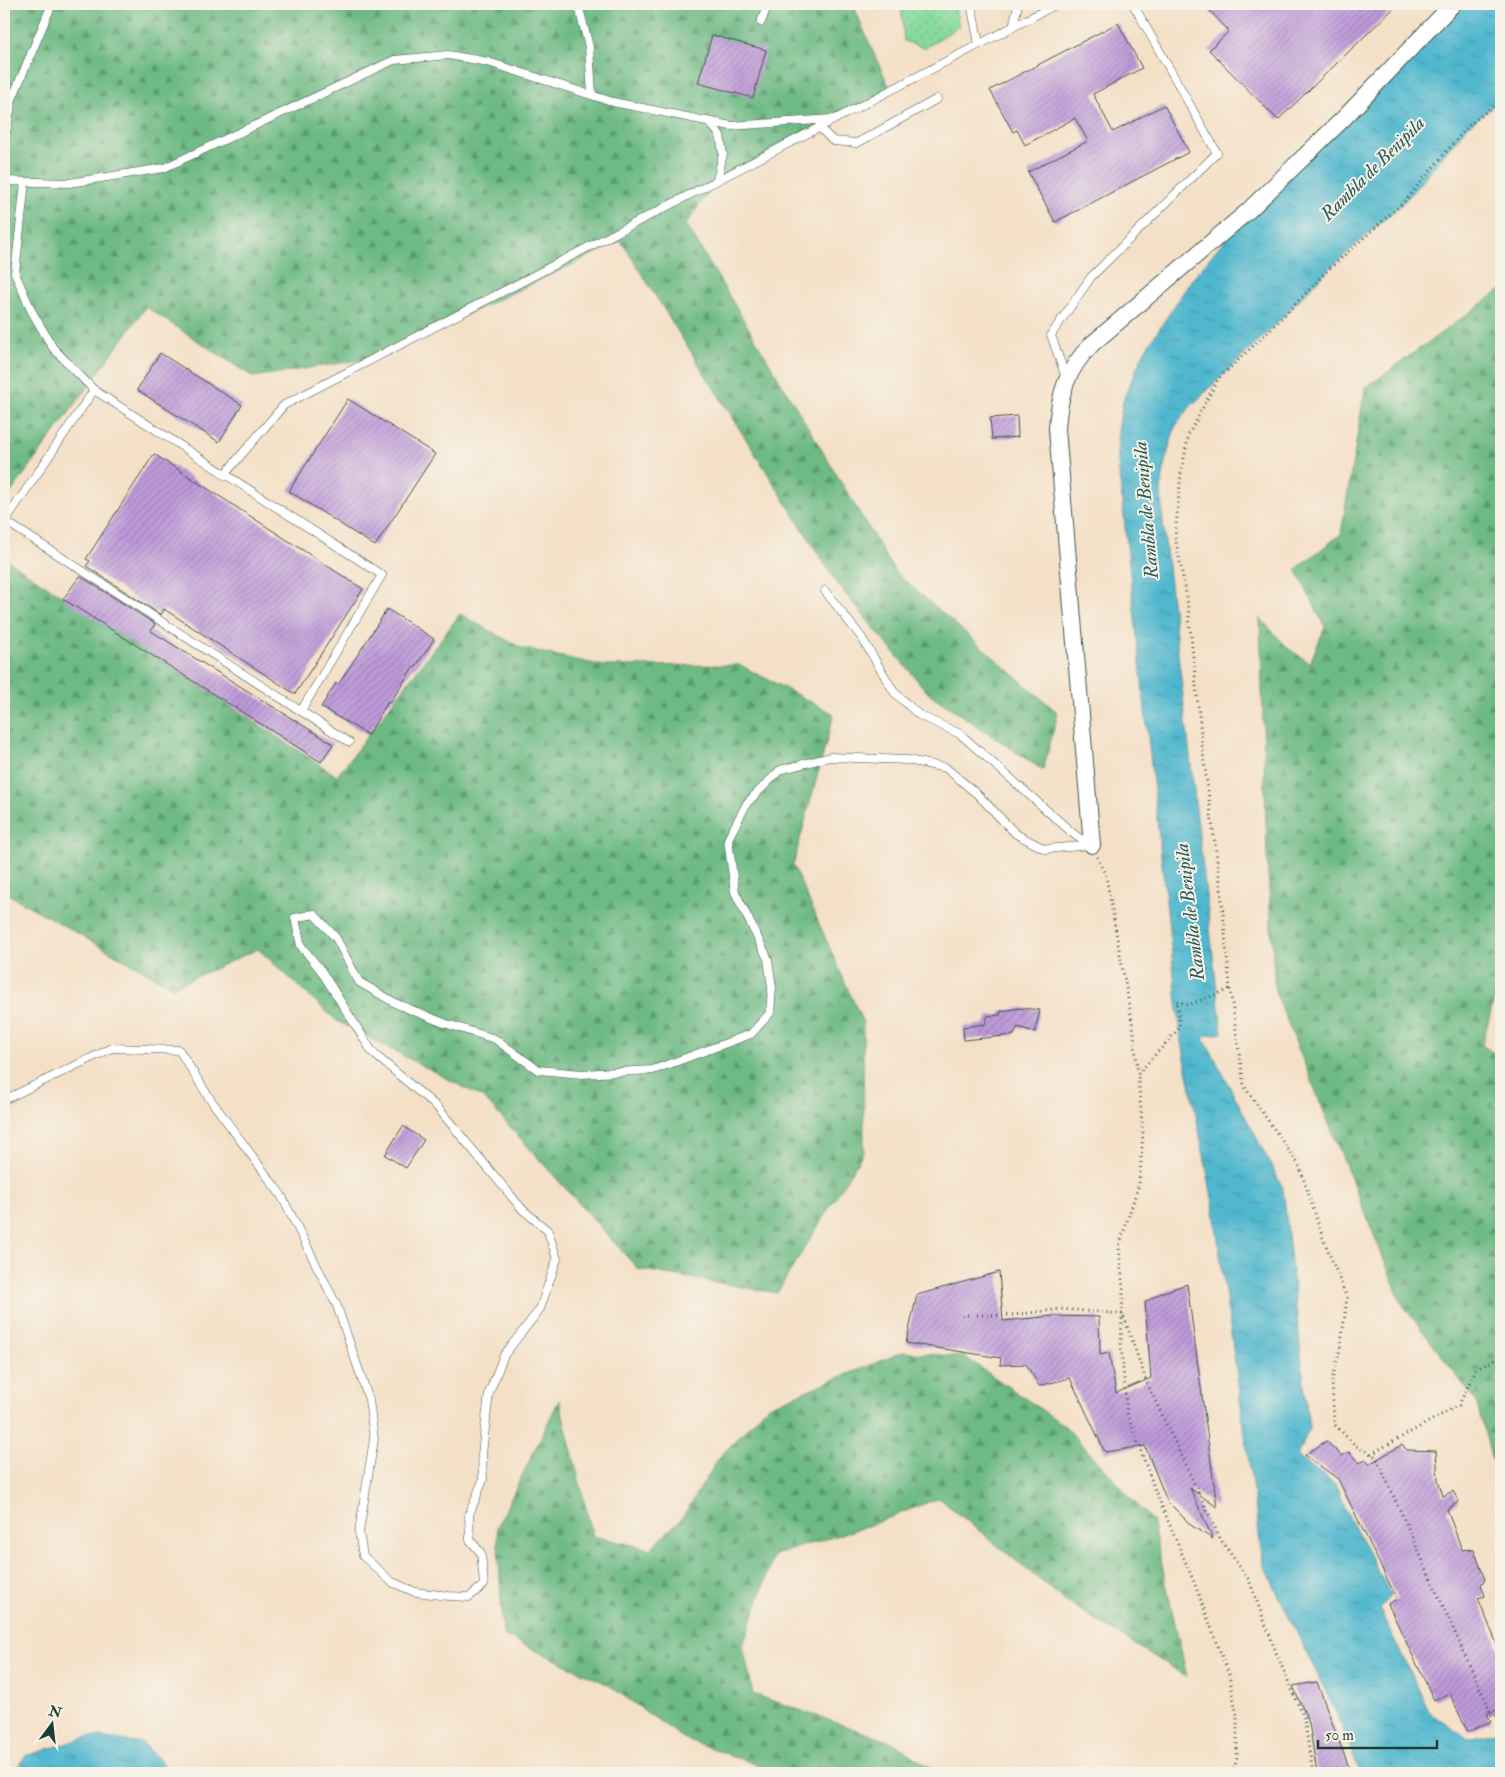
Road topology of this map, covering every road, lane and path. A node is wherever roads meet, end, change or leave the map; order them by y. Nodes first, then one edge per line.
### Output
1 (52, 4) edge
2 (578, 4) edge
3 (768, 4) edge
4 (971, 4) edge
5 (1018, 4) edge
6 (1057, 4) edge
7 (1134, 4) edge
8 (1453, 4) edge
9 (761, 22) dead end
10 (1013, 27) junction
11 (979, 44) junction
12 (592, 95) junction
13 (937, 99) dead end
14 (1501, 100) edge
15 (834, 119) junction
16 (709, 122) junction
17 (819, 127) junction
18 (4, 144) edge
19 (717, 180) junction
20 (4, 181) edge
21 (25, 182) junction
22 (1066, 380) junction
23 (94, 390) junction
24 (224, 475) junction
25 (825, 592) dead end
26 (301, 711) junction
27 (349, 742) dead end
28 (1092, 845) junction
29 (1230, 989) junction
30 (1138, 1074) junction
31 (4, 1100) edge
32 (1123, 1314) junction
33 (962, 1315) dead end
34 (1501, 1356) edge
35 (1372, 1454) junction
36 (1501, 1713) edge
37 (1233, 1773) edge
38 (1313, 1773) edge

1 - 18 lane
2 - 12 lane
3 - 9 lane
4 - 11 lane
5 - 10 lane
6 - 10 lane
7 - 22 lane
8 - 22 street
10 - 11 lane
11 - 15 lane
12 - 16 lane
12 - 21 lane
13 - 17 lane
14 - 29 path
15 - 16 lane
15 - 17 lane
16 - 19 lane
17 - 19 lane
19 - 24 lane
20 - 21 lane
21 - 23 lane
22 - 28 street
23 - 24 lane
23 - 26 lane
24 - 26 lane
25 - 28 lane
26 - 27 lane
28 - 30 path
28 - 31 lane
29 - 30 path
29 - 35 path
30 - 32 path
32 - 33 path
32 - 37 path
32 - 38 path
34 - 35 path
35 - 36 path

